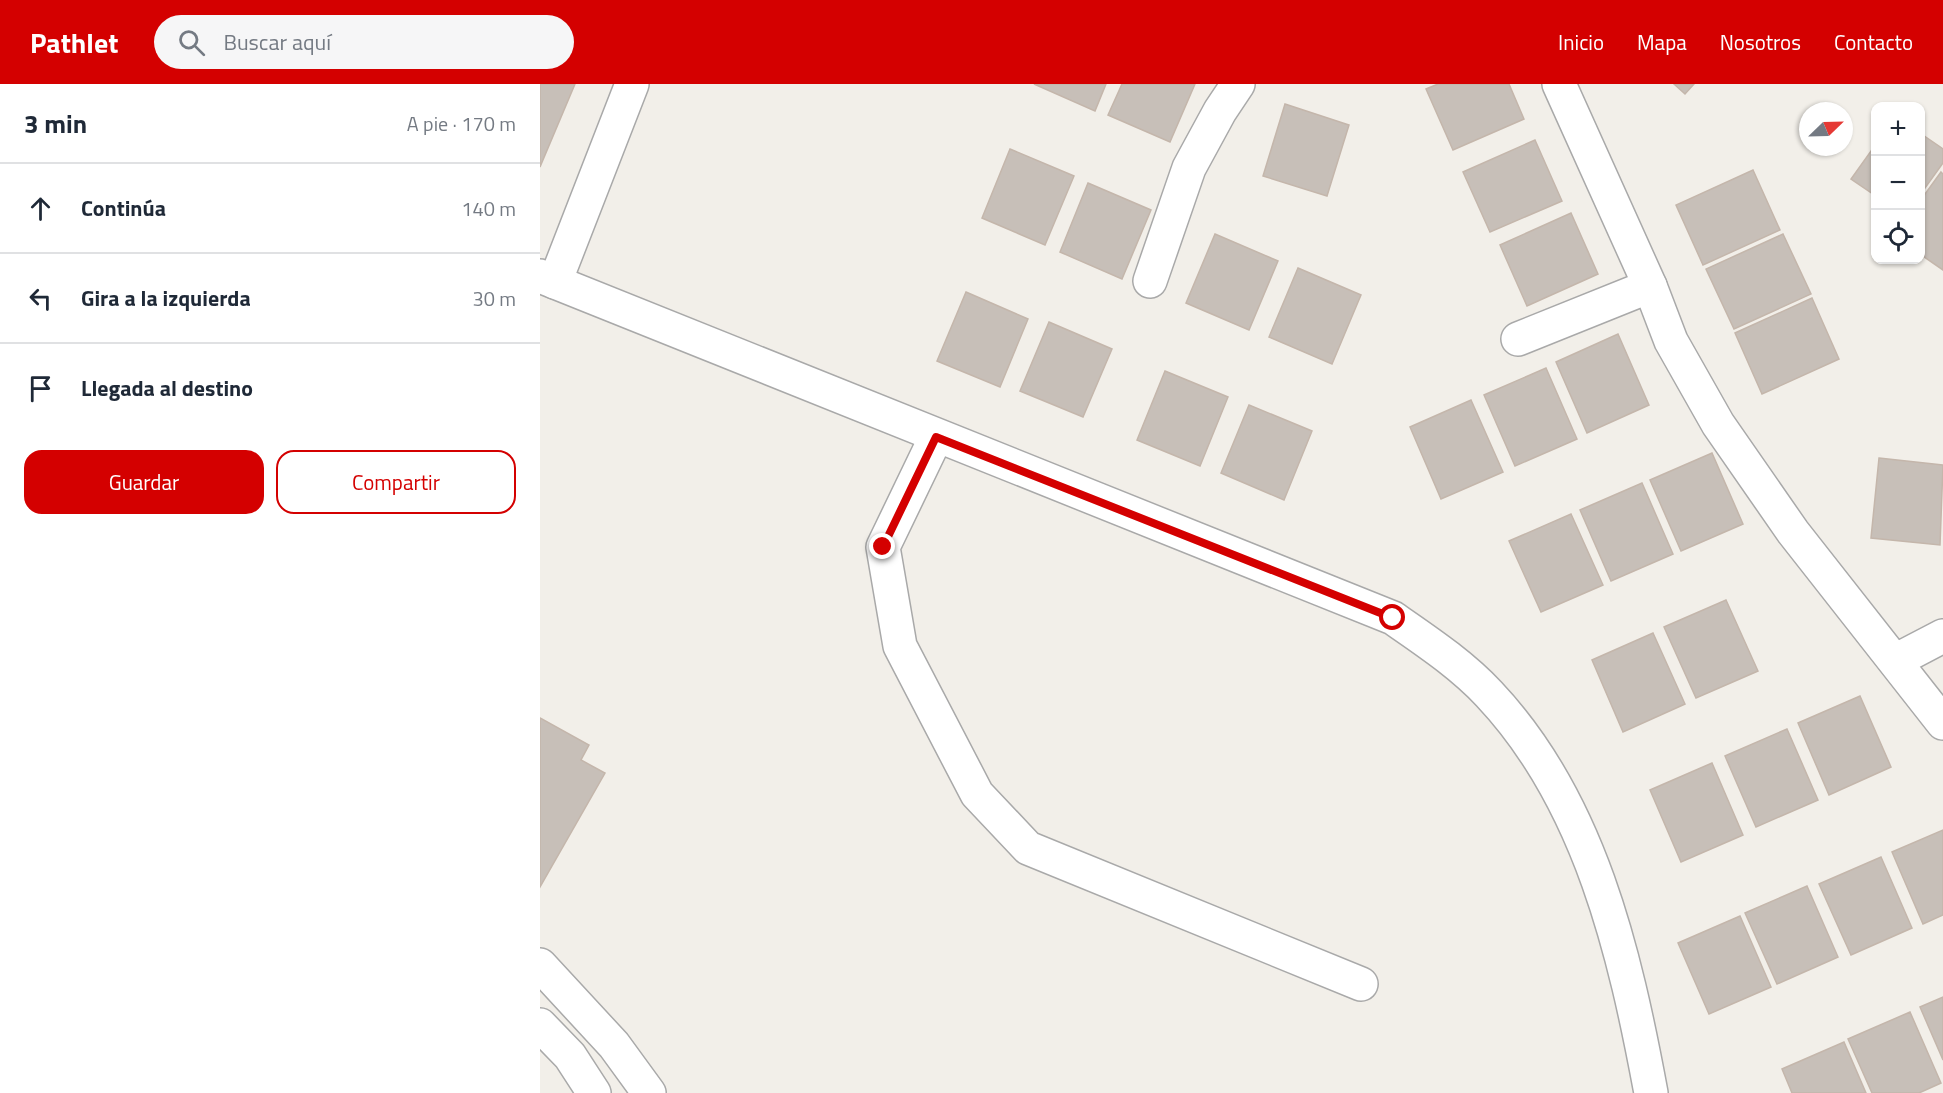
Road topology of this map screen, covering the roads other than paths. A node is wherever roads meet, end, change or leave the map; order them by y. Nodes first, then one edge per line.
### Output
1 (632, 84) edge
2 (1238, 84) edge
3 (1559, 84) edge
4 (548, 279) edge
5 (1150, 281) dead end
6 (1650, 286) junction
7 (1518, 339) dead end
8 (936, 437) junction
9 (1943, 636) edge
10 (1895, 661) junction
11 (1943, 723) edge
12 (540, 965) edge
13 (1361, 984) dead end
14 (540, 1025) edge
15 (594, 1093) edge
16 (649, 1093) edge
17 (1651, 1093) edge

1 - 4 street
2 - 5 street
3 - 6 street
4 - 8 street
6 - 7 street
6 - 10 street
8 - 13 street
8 - 17 street
9 - 10 street
10 - 11 street
12 - 16 street
14 - 15 street

